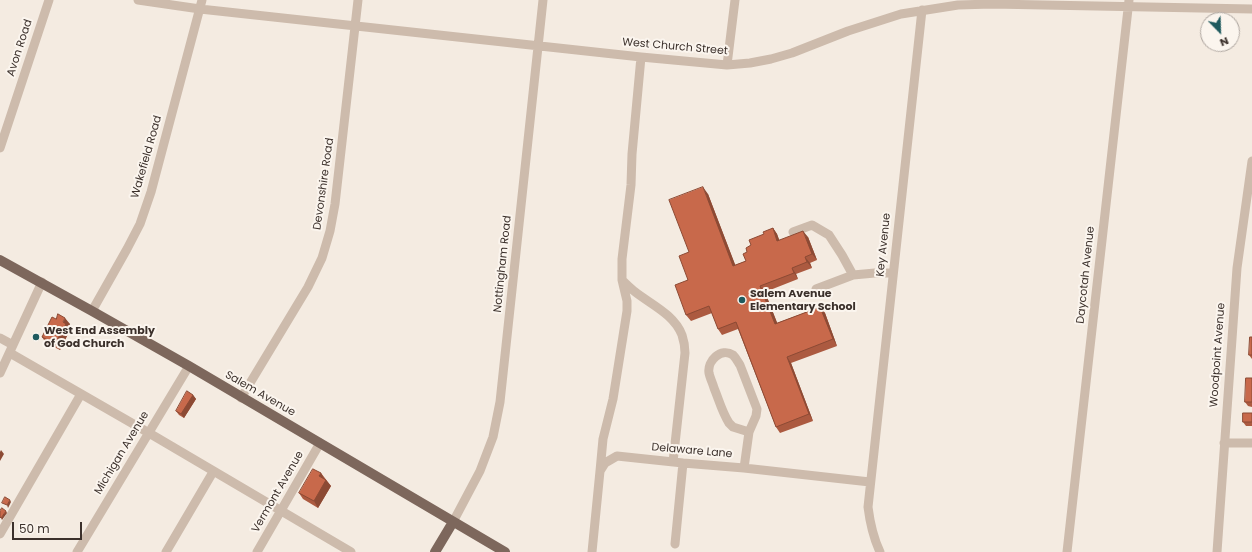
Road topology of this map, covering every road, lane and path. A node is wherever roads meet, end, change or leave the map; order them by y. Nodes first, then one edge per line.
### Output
1 (49, 0) edge
2 (138, 0) edge
3 (358, 0) edge
4 (543, 0) edge
5 (735, 0) edge
6 (1129, 4) edge
7 (201, 5) edge
8 (1252, 9) edge
9 (922, 10) junction
10 (356, 26) junction
11 (539, 46) junction
12 (641, 57) junction
13 (728, 65) junction
14 (0, 148) edge
15 (1252, 162) edge
16 (1250, 195) edge
17 (793, 232) dead end
18 (0, 260) edge
19 (893, 273) junction
20 (853, 275) junction
21 (622, 280) junction
22 (42, 282) junction
23 (816, 289) dead end
24 (92, 310) junction
25 (0, 338) edge
26 (11, 348) junction
27 (189, 366) junction
28 (0, 373) edge
29 (81, 394) junction
30 (241, 398) junction
31 (149, 432) junction
32 (749, 432) junction
33 (320, 443) junction
34 (1224, 443) junction
35 (1252, 443) edge
36 (673, 462) junction
37 (683, 463) junction
38 (744, 468) junction
39 (600, 471) junction
40 (213, 472) junction
41 (870, 482) junction
42 (281, 510) junction
43 (453, 522) junction
44 (0, 534) edge
45 (675, 544) dead end
46 (347, 551) edge
47 (77, 552) edge
48 (166, 552) edge
49 (257, 552) edge
50 (435, 552) edge
51 (505, 552) edge
52 (592, 552) edge
53 (880, 552) edge
54 (1067, 552) edge
55 (1217, 552) edge

1 - 14 street, Avon Road
2 - 7 street, West Church Street
3 - 10 street, Devonshire Road
4 - 11 street, Nottingham Road
5 - 13 street
6 - 8 street, West Church Street
6 - 9 street, West Church Street
6 - 54 street, Daycotah Avenue
7 - 10 street, West Church Street
7 - 24 street, Wakefield Road
9 - 13 street, West Church Street
9 - 19 street, Key Avenue
10 - 11 street, West Church Street
10 - 30 street, Devonshire Road
11 - 12 street, West Church Street
11 - 43 street, Nottingham Road
12 - 13 street, West Church Street
12 - 21 street
15 - 16 street, Woodpoint Avenue
16 - 34 street, Woodpoint Avenue
17 - 20 street
18 - 22 main road, Salem Avenue
19 - 20 street
19 - 41 street, Key Avenue
20 - 23 street
21 - 36 street
21 - 39 street
22 - 24 main road, Salem Avenue
22 - 26 street
24 - 27 main road, Salem Avenue
25 - 26 street
26 - 28 street
26 - 29 street
27 - 30 main road, Salem Avenue
27 - 31 street, Michigan Avenue
29 - 31 street
29 - 44 street
30 - 33 main road, Salem Avenue
31 - 40 street
31 - 47 street, Michigan Avenue
32 - 32 street
32 - 38 street
33 - 42 street, Vermont Avenue
33 - 43 main road, Salem Avenue
34 - 35 street
34 - 55 street, Woodpoint Avenue
36 - 37 street, Delaware Lane
36 - 39 street, Delaware Lane
37 - 38 street, Delaware Lane
37 - 45 street
38 - 41 street, Delaware Lane
39 - 52 street
40 - 42 street
40 - 48 street
41 - 53 street, Key Avenue
42 - 46 street
42 - 49 street, Vermont Avenue
43 - 50 main road
43 - 51 main road, Salem Avenue

